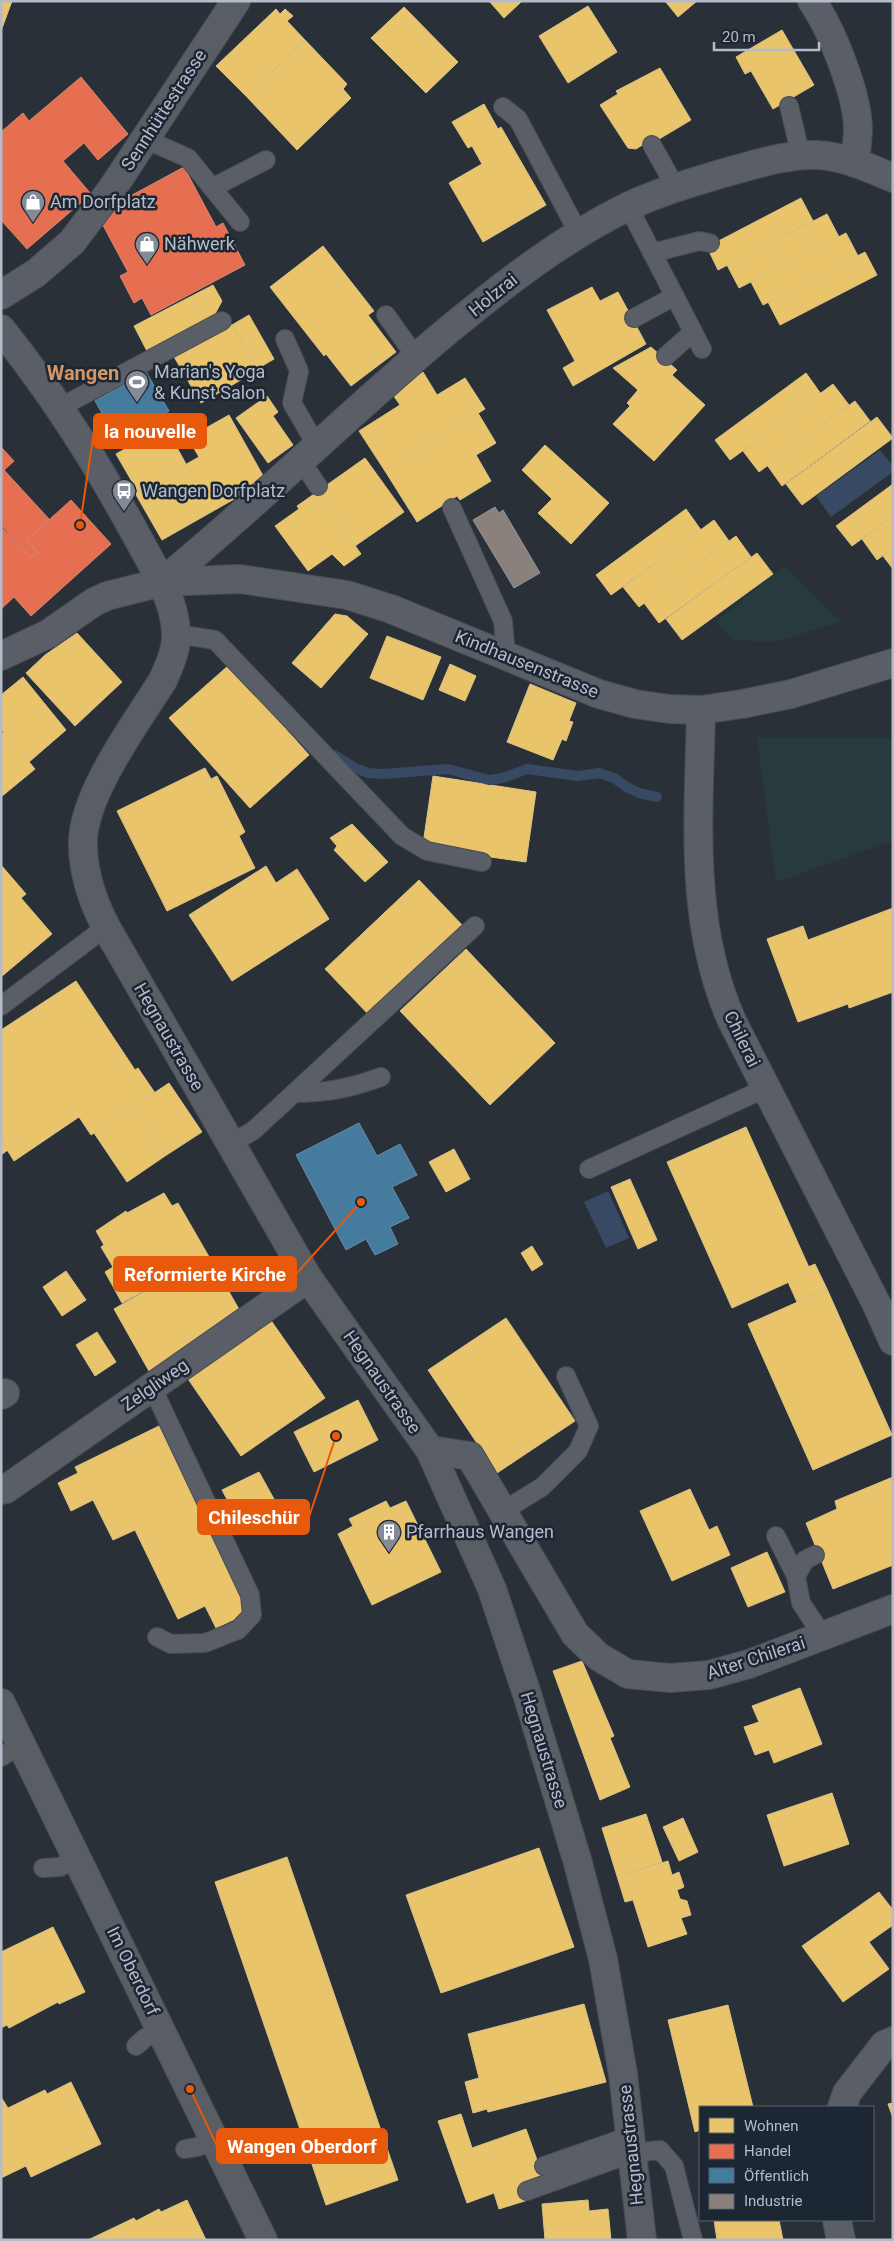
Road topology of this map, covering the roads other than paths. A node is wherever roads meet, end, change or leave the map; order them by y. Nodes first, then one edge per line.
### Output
1 (236, 1) edge
2 (812, 1) edge
3 (789, 106) dead end
4 (503, 107) dead end
5 (145, 139) junction
6 (652, 145) dead end
7 (801, 156) junction
8 (266, 160) dead end
9 (855, 162) junction
10 (893, 178) edge
11 (212, 188) junction
12 (676, 188) junction
13 (628, 206) junction
14 (240, 222) dead end
15 (579, 234) junction
16 (710, 243) dead end
17 (652, 253) junction
18 (1, 295) edge
19 (675, 296) junction
20 (386, 315) dead end
21 (634, 318) dead end
22 (222, 321) dead end
23 (1, 329) edge
24 (693, 332) junction
25 (285, 339) dead end
26 (702, 349) dead end
27 (666, 356) dead end
28 (416, 357) junction
29 (59, 408) junction
30 (309, 454) junction
31 (318, 486) dead end
32 (452, 508) dead end
33 (162, 582) junction
34 (176, 634) junction
35 (1, 656) edge
36 (506, 656) junction
37 (893, 663) edge
38 (700, 710) junction
39 (482, 862) dead end
40 (475, 926) dead end
41 (106, 928) junction
42 (1, 1006) edge
43 (381, 1077) dead end
44 (766, 1088) junction
45 (295, 1093) junction
46 (231, 1144) junction
47 (589, 1169) dead end
48 (308, 1278) junction
49 (885, 1303) edge
50 (893, 1341) edge
51 (566, 1376) dead end
52 (152, 1387) junction
53 (430, 1450) junction
54 (1, 1490) edge
55 (503, 1511) junction
56 (776, 1536) dead end
57 (815, 1555) dead end
58 (796, 1576) junction
59 (893, 1609) edge
60 (823, 1636) junction
61 (157, 1637) dead end
62 (1, 1703) edge
63 (11, 1750) edge
64 (78, 1856) junction
65 (43, 1868) dead end
66 (161, 2030) junction
67 (893, 2041) edge
68 (136, 2046) dead end
69 (842, 2106) edge
70 (215, 2139) junction
71 (631, 2145) junction
72 (185, 2149) dead end
73 (544, 2166) dead end
74 (527, 2191) dead end
75 (837, 2221) edge
76 (263, 2240) edge
77 (642, 2240) edge
78 (693, 2240) edge
79 (840, 2240) edge

1 - 5 street, Sennhüttestrasse
2 - 9 street
3 - 7 lane
4 - 15 lane
5 - 11 lane
5 - 18 street, Sennhüttestrasse
6 - 12 lane
7 - 9 street, Holzrai
7 - 12 street, Holzrai
8 - 11 lane
9 - 10 street, Holzrai
11 - 14 lane
12 - 13 street, Holzrai
13 - 15 street, Holzrai
13 - 17 lane
15 - 28 street, Holzrai
16 - 17 lane
17 - 19 lane
19 - 21 lane
19 - 24 lane
20 - 28 lane
22 - 29 lane
23 - 29 street, Hegnaustrasse
24 - 26 lane
24 - 27 lane
25 - 30 lane
28 - 30 street, Holzrai
29 - 33 street, Hegnaustrasse
30 - 31 lane
30 - 33 street, Holzrai
32 - 36 lane
33 - 34 street, Hegnaustrasse
33 - 35 street
33 - 36 street, Kindhausenstrasse
34 - 39 lane
34 - 41 street, Hegnaustrasse
36 - 38 street, Kindhausenstrasse
37 - 38 street, Kindhausenstrasse
38 - 44 street, Chilerai
40 - 45 lane
41 - 42 lane
41 - 46 street, Hegnaustrasse
43 - 45 lane
44 - 47 lane
44 - 49 street, Chilerai
45 - 46 lane
46 - 48 street, Hegnaustrasse
48 - 52 street, Zelgliweg
48 - 53 street, Hegnaustrasse
49 - 50 street, Chilerai
51 - 55 lane
52 - 54 street, Zelgliweg
52 - 61 lane
53 - 55 street, Alter Chilerai
53 - 71 street, Hegnaustrasse
55 - 60 street, Alter Chilerai
56 - 58 lane
57 - 58 lane
58 - 60 lane
59 - 60 street, Alter Chilerai
62 - 63 street, Im Oberdorf
63 - 64 street, Im Oberdorf
64 - 65 lane
64 - 66 street, Im Oberdorf
66 - 68 lane
66 - 70 street, Im Oberdorf
67 - 69 street
70 - 72 lane
70 - 76 street, Im Oberdorf
71 - 73 lane
71 - 74 lane
71 - 77 street, Hegnaustrasse
71 - 78 lane
75 - 79 street

